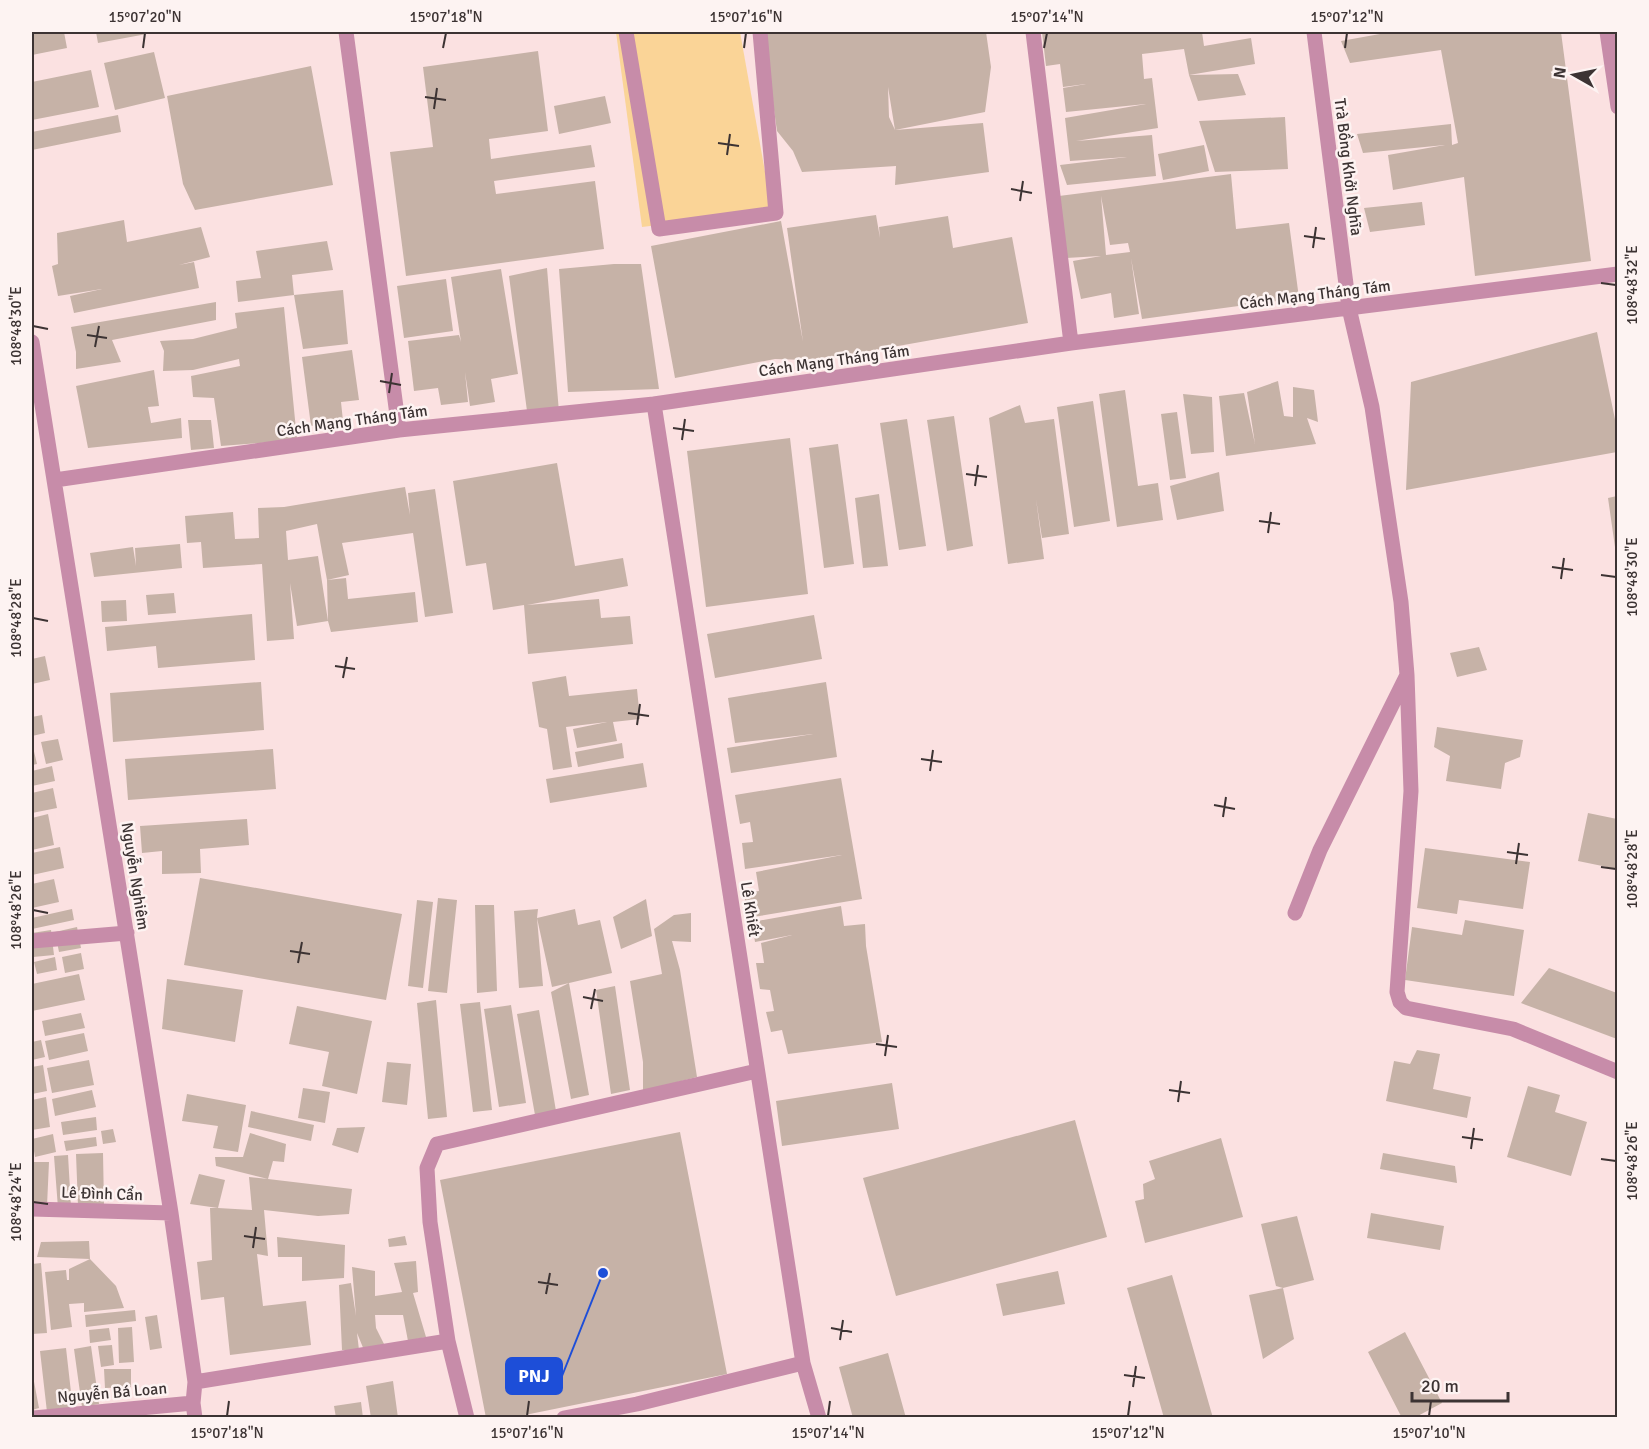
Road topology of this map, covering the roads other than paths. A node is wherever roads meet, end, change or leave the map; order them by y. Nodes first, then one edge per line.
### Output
1 (346, 32) edge
2 (626, 32) edge
3 (760, 32) edge
4 (1033, 32) edge
5 (1314, 32) edge
6 (1606, 32) edge
7 (1617, 107) edge
8 (1617, 274) edge
9 (1349, 308) junction
10 (32, 342) edge
11 (1071, 343) junction
12 (654, 404) junction
13 (399, 430) junction
14 (55, 480) junction
15 (1407, 675) junction
16 (1295, 913) dead end
17 (127, 933) junction
18 (32, 941) edge
19 (758, 1071) junction
20 (1617, 1072) edge
21 (32, 1209) edge
22 (171, 1213) junction
23 (448, 1341) junction
24 (803, 1363) junction
25 (195, 1382) junction
26 (194, 1410) edge
27 (34, 1418) edge
28 (466, 1418) edge
29 (564, 1418) edge
30 (819, 1418) edge

1 - 13 street
2 - 3 street
4 - 11 street
5 - 9 street, Trà Bồng Khởi Nghĩa
6 - 7 street
8 - 9 street, Cách Mạng Tháng Tám
9 - 11 street, Cách Mạng Tháng Tám
9 - 15 street, Trà Bồng Khởi Nghĩa
10 - 14 street, Nguyễn Nghiêm
11 - 12 street, Cách Mạng Tháng Tám
12 - 13 street, Cách Mạng Tháng Tám
12 - 19 street, Lê Khiết
13 - 14 street, Cách Mạng Tháng Tám
14 - 17 street, Nguyễn Nghiêm
15 - 16 street
15 - 20 street, Trà Bồng Khởi Nghĩa
17 - 18 street
17 - 22 street, Nguyễn Nghiêm
19 - 23 street
19 - 24 street, Lê Khiết
21 - 22 street, Lê Đình Cẩn
22 - 25 street, Nguyễn Nghiêm
23 - 25 street
23 - 28 street
24 - 29 street
24 - 30 street, Lê Khiết
25 - 26 street, Nguyễn Nghiêm
26 - 27 street, Nguyễn Bá Loan

